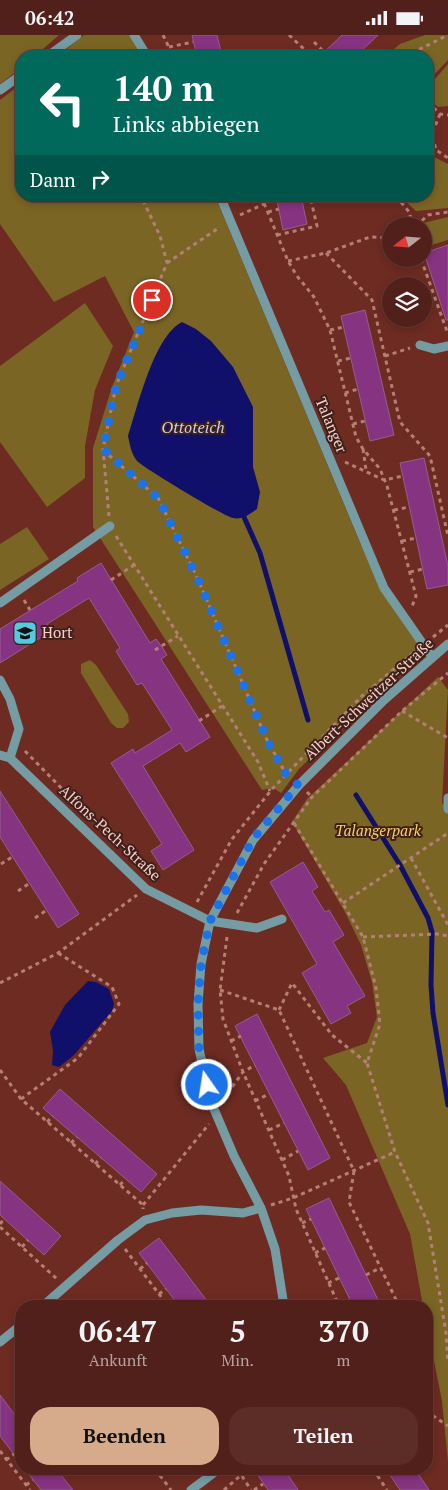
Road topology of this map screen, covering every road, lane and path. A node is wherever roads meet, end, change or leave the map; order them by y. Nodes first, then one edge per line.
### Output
1 (77, 35) edge
2 (134, 35) edge
3 (163, 35) edge
4 (289, 35) edge
5 (448, 35) edge
6 (194, 42) dead end
7 (314, 42) dead end
8 (169, 47) junction
9 (56, 50) edge
10 (144, 50) edge
11 (170, 50) edge
12 (305, 50) edge
13 (321, 50) edge
14 (420, 50) edge
15 (15, 79) edge
16 (0, 90) edge
17 (434, 108) edge
18 (440, 114) junction
19 (448, 115) edge
20 (434, 129) edge
21 (434, 142) edge
22 (448, 158) edge
23 (144, 202) edge
24 (223, 202) edge
25 (311, 202) edge
26 (401, 202) edge
27 (265, 204) joint
28 (279, 209) dead end
29 (268, 212) junction
30 (448, 212) edge
31 (410, 217) edge
32 (426, 217) edge
33 (230, 219) junction
34 (278, 235) junction
35 (382, 238) edge
36 (326, 253) junction
37 (288, 261) junction
38 (167, 263) junction
39 (424, 267) edge
40 (344, 327) dead end
41 (330, 330) junction
42 (448, 334) edge
43 (420, 345) joint
44 (448, 346) edge
45 (385, 356) junction
46 (351, 358) dead end
47 (338, 361) junction
48 (358, 389) dead end
49 (345, 393) junction
50 (366, 421) dead end
51 (353, 424) junction
52 (103, 449) junction
53 (363, 449) junction
54 (356, 467) dead end
55 (366, 471) junction
56 (402, 476) dead end
57 (384, 480) junction
58 (409, 507) dead end
59 (394, 510) junction
60 (110, 526) junction
61 (448, 536) edge
62 (416, 538) dead end
63 (402, 541) junction
64 (134, 565) junction
65 (423, 569) dead end
66 (410, 572) junction
67 (111, 580) dead end
68 (0, 603) edge
69 (406, 621) junction
70 (178, 636) junction
71 (448, 644) edge
72 (155, 651) dead end
73 (432, 657) junction
74 (448, 673) edge
75 (0, 680) edge
76 (222, 706) junction
77 (402, 711) junction
78 (199, 721) dead end
79 (448, 738) edge
80 (0, 755) edge
81 (10, 758) junction
82 (298, 785) junction
83 (270, 791) dead end
84 (312, 797) junction
85 (448, 798) edge
86 (448, 809) edge
87 (294, 823) junction
88 (448, 833) edge
89 (12, 857) dead end
90 (411, 858) junction
91 (1, 864) edge
92 (30, 883) dead end
93 (146, 889) junction
94 (18, 891) dead end
95 (343, 903) junction
96 (47, 911) dead end
97 (35, 918) dead end
98 (282, 919) dead end
99 (210, 921) junction
100 (231, 924) junction
101 (448, 925) edge
102 (448, 936) edge
103 (363, 937) junction
104 (228, 938) junction
105 (58, 953) junction
106 (0, 983) edge
107 (220, 990) junction
108 (279, 1010) junction
109 (240, 1036) dead end
110 (231, 1041) junction
111 (367, 1063) junction
112 (255, 1065) dead end
113 (0, 1070) edge
114 (242, 1071) junction
115 (269, 1094) dead end
116 (21, 1099) junction
117 (255, 1101) junction
118 (215, 1111) junction
119 (52, 1116) dead end
120 (47, 1122) junction
121 (284, 1123) dead end
122 (269, 1131) junction
123 (77, 1137) dead end
124 (71, 1143) junction
125 (298, 1151) dead end
126 (395, 1152) junction
127 (101, 1158) dead end
128 (282, 1160) junction
129 (96, 1164) junction
130 (354, 1171) junction
131 (125, 1179) dead end
132 (120, 1185) junction
133 (293, 1198) junction
134 (143, 1205) junction
135 (261, 1208) junction
136 (4, 1219) dead end
137 (311, 1219) dead end
138 (145, 1220) junction
139 (302, 1223) junction
140 (0, 1226) edge
141 (28, 1240) dead end
142 (118, 1240) junction
143 (22, 1247) junction
144 (325, 1248) dead end
145 (315, 1253) junction
146 (147, 1263) dead end
147 (380, 1268) junction
148 (140, 1269) junction
149 (366, 1275) dead end
150 (339, 1278) dead end
151 (328, 1283) junction
152 (64, 1286) junction
153 (166, 1289) dead end
154 (159, 1294) junction
155 (49, 1300) edge
156 (164, 1300) edge
157 (283, 1300) edge
158 (336, 1300) edge
159 (396, 1300) edge
160 (15, 1330) edge
161 (0, 1342) edge
162 (448, 1363) edge
163 (433, 1416) edge
164 (448, 1427) edge
165 (0, 1451) edge
166 (14, 1454) dead end
167 (6, 1459) junction
168 (15, 1471) edge
169 (18, 1475) edge
170 (160, 1475) edge
171 (211, 1475) edge
172 (377, 1475) edge
173 (242, 1476) joint
174 (33, 1479) dead end
175 (263, 1484) dead end
176 (26, 1485) junction
177 (30, 1490) edge
178 (171, 1490) edge
179 (192, 1490) edge
180 (224, 1490) edge
181 (252, 1490) edge
182 (387, 1490) edge

1 - 9 street
2 - 10 street
3 - 8 path
4 - 12 path
5 - 14 path
6 - 8 path
7 - 13 path
8 - 11 path
15 - 16 street
17 - 18 path
18 - 19 path
18 - 20 path
21 - 22 path
23 - 38 path
24 - 33 street, Talanger
25 - 34 path
26 - 31 path
27 - 29 path
27 - 33 path
28 - 29 path
29 - 34 path
30 - 32 path
33 - 38 path
33 - 69 street, Talanger
34 - 37 path
35 - 36 path
36 - 37 path
36 - 45 path
37 - 41 path
38 - 52 path
39 - 42 path
40 - 41 path
41 - 47 path
43 - 44 street
43 - 45 path
45 - 61 path
46 - 47 path
47 - 49 path
48 - 49 path
49 - 51 path
50 - 51 path
51 - 53 path
52 - 60 path
52 - 82 path
53 - 55 path
53 - 57 path
54 - 55 path
55 - 57 path
56 - 57 path
57 - 59 path
58 - 59 path
59 - 63 path
60 - 64 path
60 - 68 street
62 - 63 path
63 - 66 path
64 - 67 path
64 - 70 path
65 - 66 path
66 - 69 path
69 - 73 street, Talanger
70 - 72 path
70 - 76 path
71 - 73 street, Albert-Schweitzer-Straße
73 - 82 street, Albert-Schweitzer-Straße
74 - 77 path
75 - 81 street
76 - 78 path
76 - 83 path
77 - 79 path
77 - 84 path
80 - 81 street, Alfons-Pech-Straße
81 - 93 street, Alfons-Pech-Straße
82 - 84 path
82 - 99 street, Albert-Schweitzer-Straße
84 - 87 path
85 - 86 street
87 - 95 path
87 - 100 path
88 - 90 path
89 - 91 path
90 - 95 path
90 - 101 path
92 - 94 path
93 - 99 street, Alfons-Pech-Straße
93 - 105 path
95 - 103 path
96 - 97 path
98 - 100 street, Alfons-Pech-Straße
99 - 100 street, Alfons-Pech-Straße
99 - 104 path
99 - 118 street, Albert-Schweitzer-Straße
100 - 104 path
102 - 103 path
103 - 111 path
104 - 107 path
105 - 106 path
105 - 116 path
107 - 108 path
107 - 110 path
108 - 111 path
108 - 130 path
109 - 110 path
110 - 114 path
111 - 126 path
112 - 114 path
113 - 116 path
114 - 117 path
114 - 118 path
115 - 117 path
116 - 120 path
117 - 122 path
118 - 134 path
118 - 135 street, Albert-Schweitzer-Straße
119 - 120 path
120 - 124 path
121 - 122 path
122 - 128 path
123 - 124 path
124 - 129 path
125 - 128 path
126 - 130 path
126 - 162 path
127 - 129 path
128 - 133 path
129 - 132 path
130 - 133 path
130 - 147 path
131 - 132 path
132 - 134 path
133 - 135 path
133 - 139 path
134 - 138 path
135 - 138 street
135 - 157 street, Albert-Schweitzer-Straße
136 - 140 path
137 - 139 path
138 - 142 street
139 - 145 path
140 - 143 path
141 - 143 path
142 - 148 path
142 - 152 street
143 - 152 path
144 - 145 path
145 - 151 path
146 - 148 path
147 - 149 path
147 - 159 path
148 - 154 path
150 - 151 path
151 - 158 path
152 - 155 street
153 - 154 path
154 - 156 path
160 - 161 street
163 - 164 path
165 - 167 path
166 - 167 path
167 - 168 path
169 - 176 path
170 - 178 path
171 - 179 street
172 - 182 path
173 - 180 path
173 - 181 path
174 - 176 path
175 - 181 path
176 - 177 path

